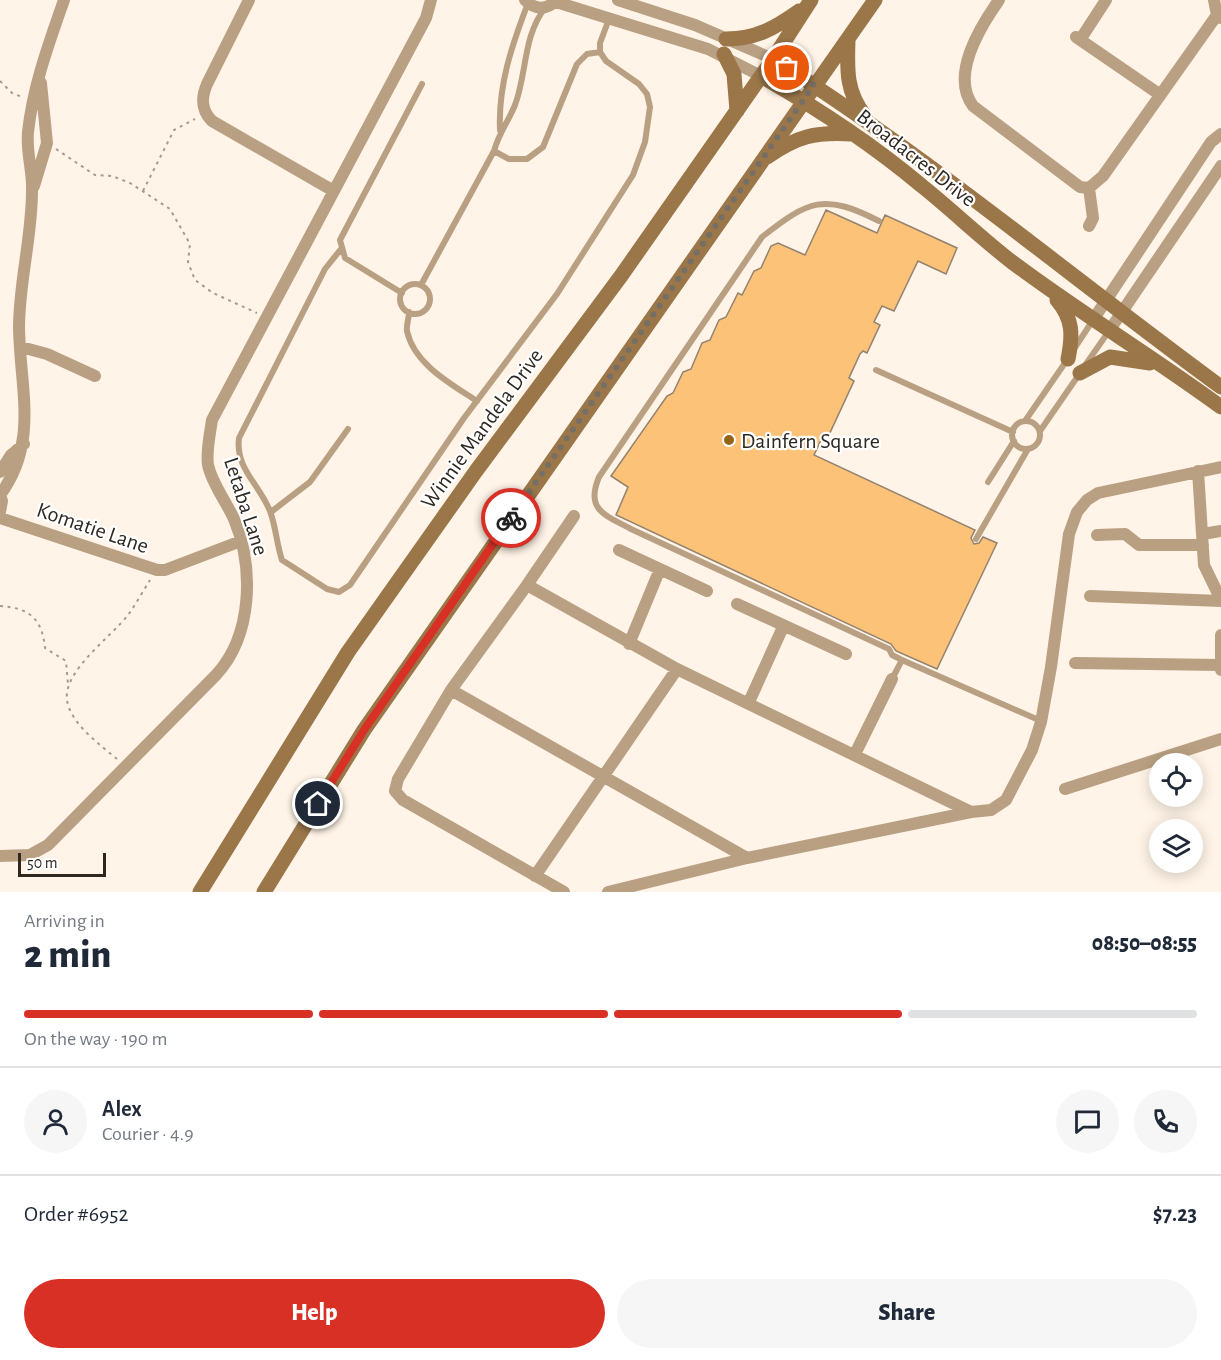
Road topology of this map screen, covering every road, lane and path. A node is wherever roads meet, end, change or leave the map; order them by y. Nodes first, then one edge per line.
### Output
1 (64, 0) edge
2 (249, 0) edge
3 (431, 0) edge
4 (618, 0) edge
5 (875, 0) edge
6 (999, 0) edge
7 (1106, 0) edge
8 (1214, 0) edge
9 (527, 2) edge
10 (553, 3) edge
11 (809, 3) edge
12 (1219, 16) edge
13 (609, 19) junction
14 (726, 39) junction
15 (848, 40) junction
16 (600, 52) junction
17 (724, 54) junction
18 (773, 59) junction
19 (41, 70) junction
20 (761, 76) junction
21 (0, 81) edge
22 (422, 84) dead end
23 (814, 85) junction
24 (1160, 94) junction
25 (803, 100) junction
26 (33, 101) junction
27 (737, 111) junction
28 (207, 115) junction
29 (873, 126) junction
30 (500, 131) junction
31 (852, 134) junction
32 (1221, 134) edge
33 (47, 143) junction
34 (494, 151) junction
35 (760, 162) junction
36 (1221, 166) edge
37 (1089, 188) junction
38 (32, 190) junction
39 (332, 190) junction
40 (143, 191) junction
41 (879, 221) dead end
42 (1089, 226) dead end
43 (1152, 228) junction
44 (1169, 240) junction
45 (341, 249) junction
46 (421, 285) junction
47 (1045, 286) junction
48 (402, 293) junction
49 (1104, 302) junction
50 (409, 312) junction
51 (1121, 314) junction
52 (265, 317) junction
53 (1093, 320) junction
54 (1109, 332) junction
55 (21, 347) junction
56 (1068, 359) junction
57 (1161, 366) junction
58 (876, 370) dead end
59 (1080, 373) junction
60 (95, 376) dead end
61 (1221, 387) edge
62 (477, 400) junction
63 (1221, 407) edge
64 (1025, 421) junction
65 (348, 429) dead end
66 (1040, 431) junction
67 (1013, 432) junction
68 (1014, 441) junction
69 (24, 444) junction
70 (1028, 449) junction
71 (1221, 459) edge
72 (1210, 469) edge
73 (0, 472) edge
74 (988, 482) dead end
75 (0, 495) edge
76 (0, 512) edge
77 (271, 512) junction
78 (574, 516) dead end
79 (0, 518) edge
80 (1221, 531) edge
81 (1097, 535) dead end
82 (976, 539) dead end
83 (1203, 539) junction
84 (241, 542) junction
85 (619, 550) dead end
86 (660, 569) junction
87 (157, 570) junction
88 (526, 585) junction
89 (707, 591) dead end
90 (1090, 596) dead end
91 (1221, 601) edge
92 (737, 604) dead end
93 (0, 606) edge
94 (783, 627) junction
95 (1221, 635) edge
96 (628, 644) junction
97 (846, 654) dead end
98 (902, 660) junction
99 (1075, 663) dead end
100 (1221, 665) edge
101 (677, 669) junction
102 (1221, 670) edge
103 (892, 679) joint
104 (68, 684) junction
105 (451, 690) junction
106 (749, 702) junction
107 (1041, 722) junction
108 (1221, 740) edge
109 (855, 754) junction
110 (124, 766) junction
111 (602, 776) junction
112 (1065, 789) dead end
113 (971, 812) junction
114 (0, 856) edge
115 (747, 858) junction
116 (535, 876) junction
117 (200, 892) edge
118 (264, 892) edge
119 (564, 892) edge
120 (608, 892) edge

1 - 19 street
2 - 28 street
3 - 39 street, Letaba Lane
4 - 14 street, Broadacres Drive
5 - 15 main road
6 - 37 street
7 - 24 street
8 - 12 street
9 - 10 street, Broadacres Drive
9 - 30 lane
10 - 13 street, Broadacres Drive
10 - 30 lane
11 - 14 main road
11 - 18 main road, Winnie Mandela Drive
12 - 24 street
13 - 16 lane
13 - 17 street, Broadacres Drive
14 - 18 street, Broadacres Drive
15 - 23 main road
15 - 29 main road
16 - 34 lane
16 - 62 lane
17 - 20 street, Broadacres Drive
17 - 27 main road
18 - 20 main road, Winnie Mandela Drive
18 - 23 main road, Broadacres Drive
19 - 26 street
19 - 33 street
20 - 25 main road, Broadacres Drive
20 - 27 main road, Winnie Mandela Drive
21 - 26 path
22 - 45 lane
23 - 25 main road
23 - 29 main road, Broadacres Drive
24 - 37 street
25 - 31 main road, Broadacres Drive
25 - 35 main road
26 - 38 street
27 - 117 main road, Winnie Mandela Drive
28 - 39 street
28 - 40 path
29 - 49 main road, Broadacres Drive
30 - 34 lane
31 - 35 main road
31 - 47 main road, Broadacres Drive
32 - 43 street
33 - 38 street
33 - 40 path
34 - 46 lane
35 - 118 main road
36 - 44 street
37 - 42 street
38 - 55 street
39 - 52 street, Letaba Lane
40 - 52 path
41 - 98 lane
43 - 44 street
43 - 49 street
44 - 51 street
45 - 48 lane
45 - 77 lane
46 - 48 lane
46 - 50 lane
47 - 53 main road, Broadacres Drive
47 - 56 main road
48 - 50 lane
49 - 51 main road, Broadacres Drive
49 - 53 street
50 - 62 lane
51 - 54 street
51 - 61 main road, Broadacres Drive
52 - 84 street, Letaba Lane
53 - 54 main road, Broadacres Drive
53 - 56 lane
54 - 57 main road, Broadacres Drive
54 - 59 lane
55 - 60 street
55 - 69 street
56 - 64 lane
57 - 59 main road
57 - 63 main road, Broadacres Drive
58 - 67 lane
59 - 66 lane
62 - 77 lane
64 - 66 lane
64 - 67 lane
65 - 77 lane
66 - 70 lane
67 - 68 lane
68 - 70 lane
68 - 74 lane
69 - 73 street
69 - 75 street
70 - 82 lane
71 - 72 street
72 - 83 street
72 - 107 street
75 - 76 street
78 - 88 street
79 - 87 street, Komatie Lane
80 - 83 street
81 - 83 street
83 - 91 street
84 - 87 street, Komatie Lane
84 - 110 street, Letaba Lane
85 - 86 street
86 - 89 street
86 - 96 street
87 - 104 path
88 - 96 street
88 - 105 street
90 - 91 street
92 - 94 street
93 - 104 path
94 - 97 street
94 - 106 street
95 - 100 street
96 - 101 street
98 - 103 lane
98 - 107 lane
99 - 100 street
100 - 102 street
101 - 106 street
101 - 111 street
103 - 109 street
104 - 110 path
105 - 111 street
105 - 116 street
106 - 109 street
107 - 113 street
108 - 112 street
109 - 113 street
110 - 114 street, Letaba Lane
111 - 115 street
111 - 116 street
113 - 115 street
115 - 120 street
116 - 119 street

